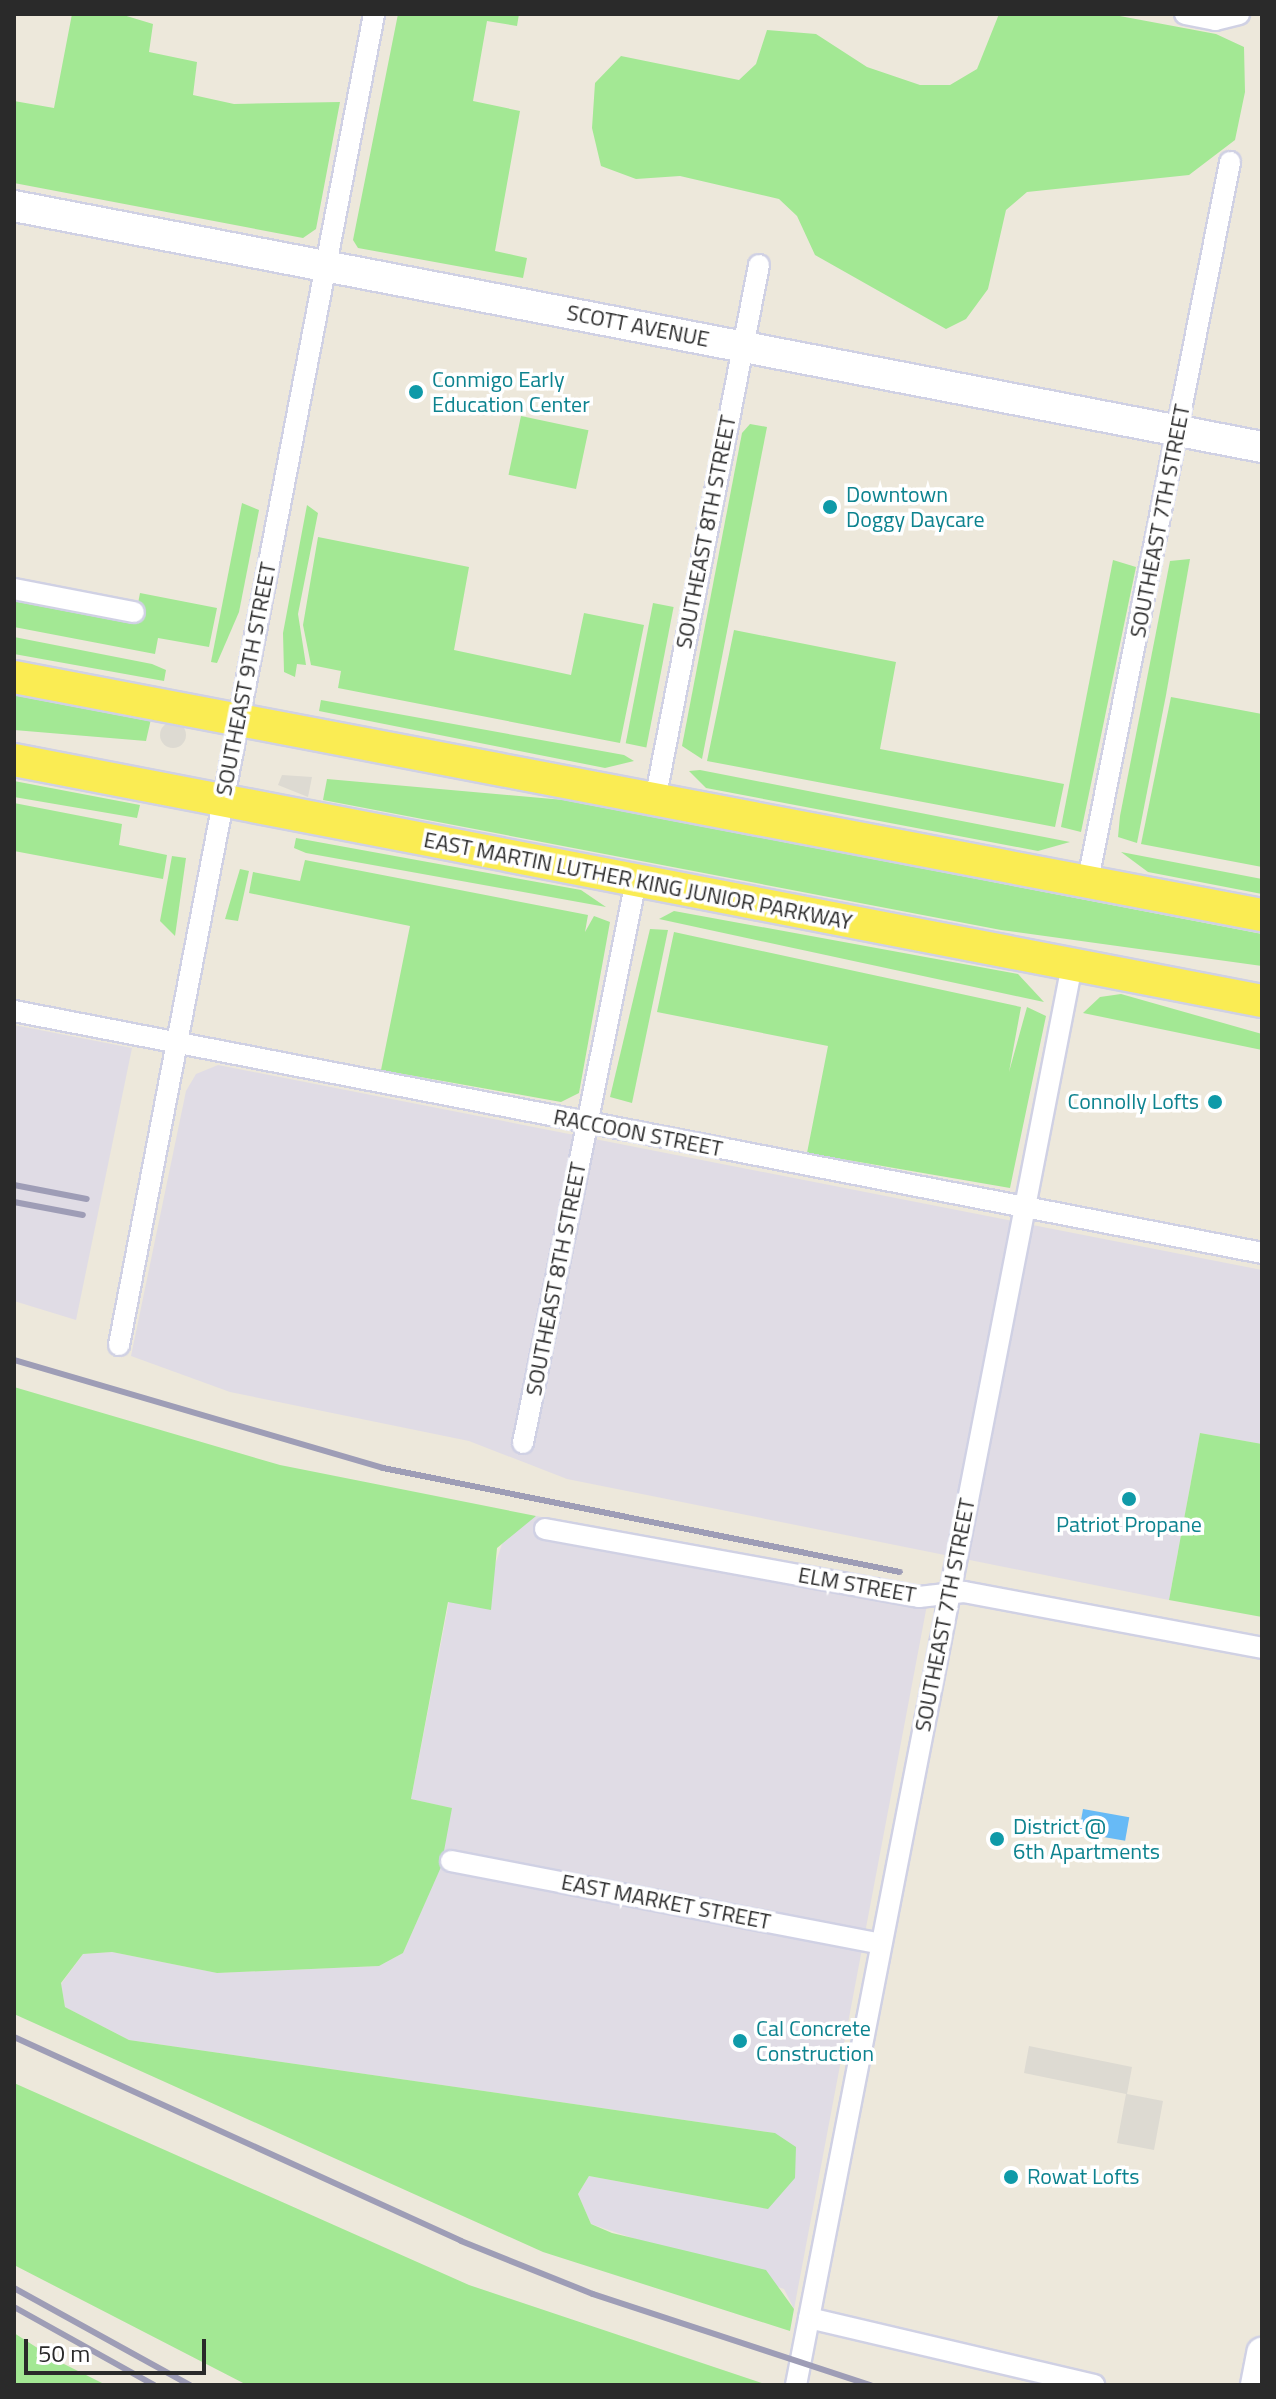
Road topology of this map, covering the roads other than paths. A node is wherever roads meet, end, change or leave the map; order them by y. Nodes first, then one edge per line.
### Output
1 (374, 14) edge
2 (1185, 14) edge
3 (1239, 14) edge
4 (1230, 162) dead end
5 (14, 206) edge
6 (759, 265) dead end
7 (325, 266) junction
8 (743, 346) junction
9 (1178, 430) junction
10 (1262, 447) edge
11 (14, 589) edge
12 (134, 612) dead end
13 (14, 677) edge
14 (238, 722) junction
15 (14, 760) edge
16 (223, 800) junction
17 (655, 800) junction
18 (1088, 880) junction
19 (636, 881) junction
20 (1262, 915) edge
21 (1072, 965) junction
22 (1262, 1001) edge
23 (14, 1011) edge
24 (176, 1044) junction
25 (587, 1123) junction
26 (1025, 1207) junction
27 (1262, 1253) edge
28 (119, 1345) dead end
29 (523, 1443) dead end
30 (545, 1529) dead end
31 (949, 1594) junction
32 (1262, 1648) edge
33 (451, 1861) dead end
34 (881, 1944) junction
35 (809, 2318) junction
36 (1262, 2353) edge
37 (796, 2385) edge
38 (1094, 2385) edge
39 (1256, 2385) edge

1 - 7 street, SOUTHEAST 9TH STREET
2 - 3 street
4 - 9 street, SOUTHEAST 7TH STREET
5 - 7 street, SCOTT AVENUE
6 - 8 street, SOUTHEAST 8TH STREET
7 - 8 street, SCOTT AVENUE
7 - 14 street, SOUTHEAST 9TH STREET
8 - 9 street, SCOTT AVENUE
8 - 17 street, SOUTHEAST 8TH STREET
9 - 10 street, SCOTT AVENUE
9 - 18 street, SOUTHEAST 7TH STREET
11 - 12 street
13 - 14 main road
14 - 16 street, SOUTHEAST 9TH STREET
14 - 17 main road
15 - 16 main road, EAST MARTIN LUTHER KING JUNIOR PARKWAY
16 - 19 main road, EAST MARTIN LUTHER KING JUNIOR PARKWAY
16 - 24 street, SOUTHEAST 9TH STREET
17 - 18 main road
18 - 20 main road
19 - 21 main road, EAST MARTIN LUTHER KING JUNIOR PARKWAY
19 - 25 street, SOUTHEAST 8TH STREET
21 - 22 main road, EAST MARTIN LUTHER KING JUNIOR PARKWAY
21 - 26 street, SOUTHEAST 7TH STREET
23 - 24 street, RACCOON STREET
24 - 25 street, RACCOON STREET
24 - 28 street, SOUTHEAST 9TH STREET
25 - 26 street, RACCOON STREET
25 - 29 street, SOUTHEAST 8TH STREET
26 - 27 street, RACCOON STREET
26 - 31 street, SOUTHEAST 7TH STREET
30 - 31 street, ELM STREET
31 - 32 street, ELM STREET
31 - 34 street, SOUTHEAST 7TH STREET
33 - 34 street, EAST MARKET STREET
34 - 35 street, SOUTHEAST 7TH STREET
35 - 37 street, SOUTHEAST 7TH STREET
35 - 38 street
36 - 39 street

